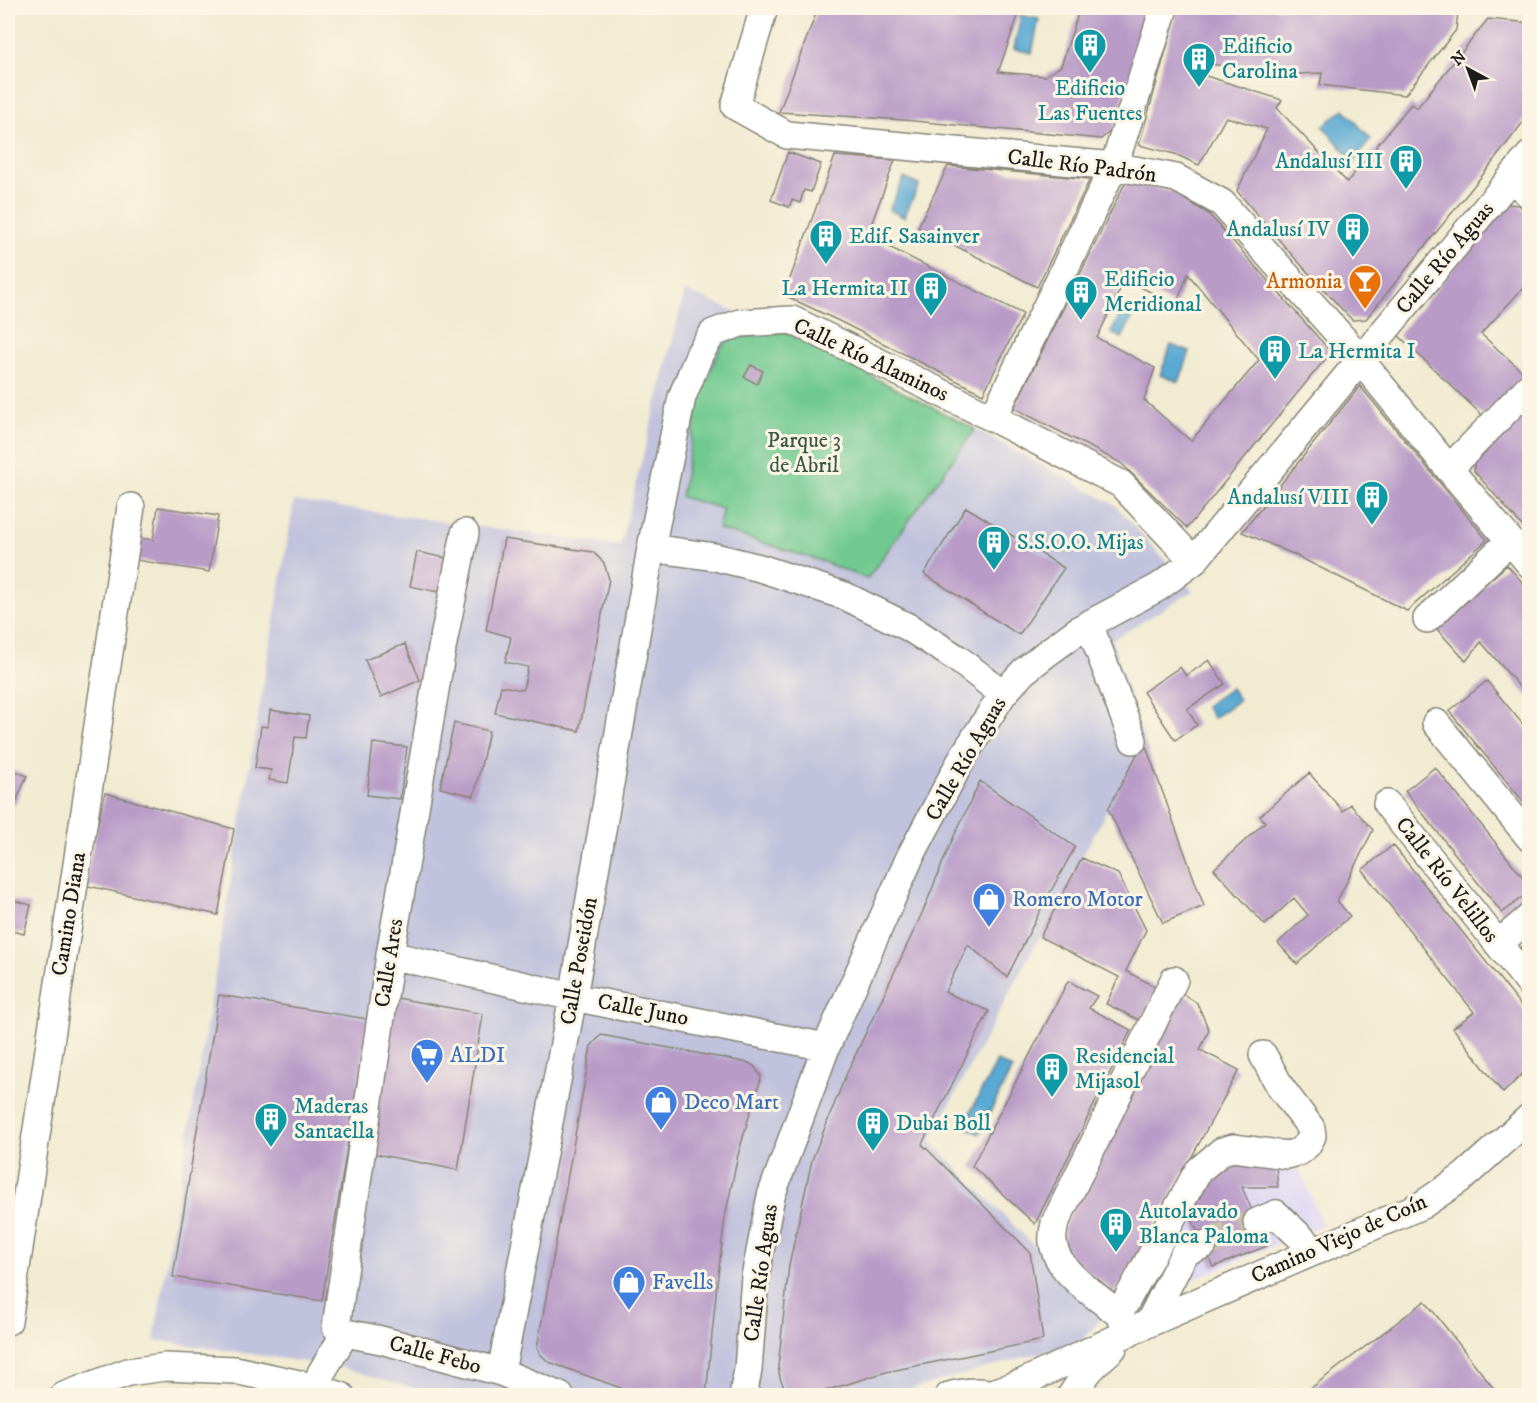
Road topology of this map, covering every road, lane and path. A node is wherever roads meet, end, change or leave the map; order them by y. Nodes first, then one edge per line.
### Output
1 (764, 8) edge
2 (1164, 8) edge
3 (1114, 166) junction
4 (1525, 170) edge
5 (1361, 359) junction
6 (1530, 386) edge
7 (993, 418) junction
8 (1449, 469) junction
9 (131, 507) dead end
10 (465, 533) dead end
11 (1510, 541) junction
12 (651, 548) junction
13 (1194, 561) junction
14 (1530, 564) edge
15 (1427, 619) dead end
16 (1089, 624) junction
17 (1003, 694) junction
18 (1436, 723) dead end
19 (1133, 740) dead end
20 (1387, 804) dead end
21 (1530, 838) edge
22 (1530, 917) edge
23 (1498, 944) junction
24 (390, 955) junction
25 (1174, 980) dead end
26 (1530, 984) edge
27 (573, 997) junction
28 (826, 1047) junction
29 (1263, 1055) dead end
30 (1530, 1117) edge
31 (1257, 1222) tunnel mouth
32 (1203, 1245) tunnel mouth
33 (1315, 1251) junction
34 (1178, 1265) junction
35 (1139, 1278) junction
36 (8, 1322) edge
37 (1132, 1323) junction
38 (341, 1332) junction
39 (501, 1372) junction
40 (745, 1382) edge
41 (126, 1384) edge
42 (329, 1392) edge
43 (998, 1394) edge
44 (64, 1395) edge
45 (560, 1395) edge
46 (762, 1395) edge
47 (949, 1395) edge
48 (1071, 1395) edge

1 - 3 street, Calle Río Padrón
2 - 3 street
3 - 5 street, Calle Río Padrón
3 - 7 street
4 - 5 street, Calle Río Aguas
5 - 8 street, Calle Río Padrón
5 - 13 street, Calle Río Aguas
6 - 8 street
7 - 12 street, Calle Río Alaminos
7 - 13 street, Calle Río Alaminos
8 - 11 street, Calle Río Padrón
9 - 36 street, Camino Diana
10 - 24 street, Calle Ares
11 - 14 street, Calle Río Padrón
11 - 15 street
12 - 17 street
12 - 27 street, Calle Poseidón
13 - 16 street, Calle Río Aguas
16 - 17 street, Calle Río Aguas
16 - 19 street
17 - 28 street, Calle Río Aguas
18 - 21 street
20 - 23 street, Calle Río Velillos
22 - 23 street
23 - 26 street, Calle Río Velillos
24 - 27 street, Calle Juno
24 - 38 street, Calle Ares
25 - 37 street
27 - 28 street, Calle Juno
27 - 39 street, Calle Poseidón
28 - 40 street, Calle Río Aguas
29 - 35 street
30 - 33 street, Camino Viejo de Coín
31 - 33 street
32 - 34 street
33 - 37 street, Camino Viejo de Coín
34 - 35 street
34 - 37 street
35 - 37 street
37 - 43 street, Camino Viejo de Coín
37 - 48 street, Camino Viejo de Coín
38 - 39 street, Calle Febo
38 - 42 street, Calle Ares
39 - 45 street, Calle Febo
40 - 46 street, Calle Río Aguas
41 - 42 street
41 - 44 street
43 - 47 street

